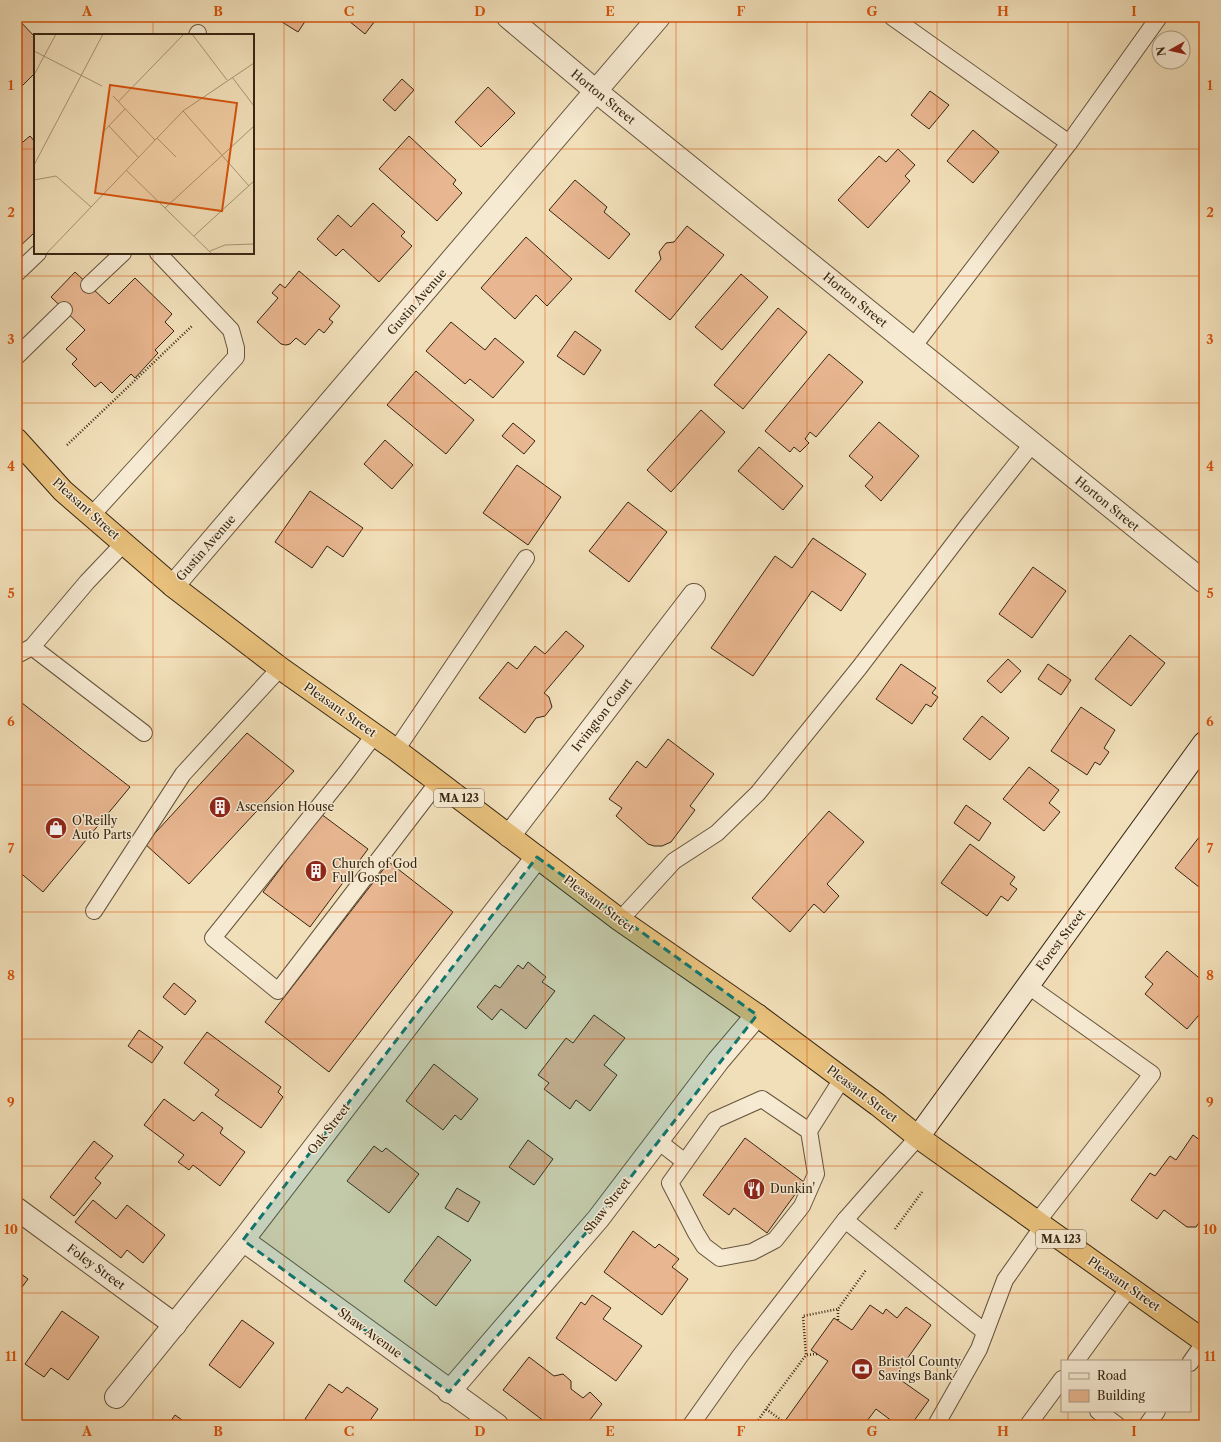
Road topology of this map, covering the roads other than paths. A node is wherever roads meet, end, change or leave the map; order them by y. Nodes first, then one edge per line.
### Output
1 (508, 17) edge
2 (659, 17) edge
3 (892, 17) edge
4 (1159, 17) edge
5 (597, 92) junction
6 (1069, 142) junction
7 (37, 254) edge
8 (122, 254) edge
9 (159, 254) edge
10 (17, 273) edge
11 (89, 285) dead end
12 (64, 310) dead end
13 (913, 347) junction
14 (17, 356) edge
15 (17, 440) edge
16 (1033, 443) junction
17 (92, 515) junction
18 (124, 543) junction
19 (526, 558) dead end
20 (1204, 582) edge
21 (173, 586) junction
22 (694, 595) dead end
23 (32, 647) junction
24 (17, 655) edge
25 (280, 668) junction
26 (144, 733) dead end
27 (375, 734) junction
28 (1204, 743) edge
29 (396, 750) junction
30 (438, 782) junction
31 (509, 836) junction
32 (537, 857) junction
33 (94, 911) dead end
34 (620, 920) junction
35 (1027, 985) junction
36 (757, 1015) junction
37 (842, 1079) junction
38 (809, 1131) junction
39 (918, 1137) junction
40 (658, 1141) junction
41 (685, 1162) junction
42 (17, 1209) edge
43 (845, 1220) junction
44 (1040, 1224) junction
45 (243, 1240) junction
46 (1129, 1288) junction
47 (175, 1325) junction
48 (985, 1332) junction
49 (1204, 1342) edge
50 (1077, 1360) edge
51 (1191, 1362) edge
52 (1061, 1382) edge
53 (449, 1392) junction
54 (116, 1397) dead end
55 (1099, 1412) edge
56 (1155, 1412) edge
57 (497, 1425) edge
58 (692, 1425) edge
59 (936, 1425) edge
60 (1028, 1425) edge
61 (1117, 1425) edge
62 (1147, 1425) edge

1 - 5 street, Horton Street
2 - 5 street, Gustin Avenue
3 - 6 lane
4 - 6 lane
5 - 13 street, Horton Street
5 - 21 street, Gustin Avenue
6 - 13 lane
7 - 10 lane
8 - 11 lane
9 - 17 lane
12 - 14 lane
13 - 16 street, Horton Street
15 - 17 highway, Pleasant Street / MA 123
16 - 20 street, Horton Street
16 - 34 lane
17 - 18 highway, Pleasant Street / MA 123
18 - 21 highway, Pleasant Street / MA 123
18 - 23 lane
19 - 29 lane
21 - 25 highway, Pleasant Street / MA 123
22 - 31 street, Irvington Court
23 - 24 lane
23 - 26 lane
25 - 27 highway, Pleasant Street / MA 123
25 - 33 lane
27 - 29 highway, Pleasant Street / MA 123
27 - 30 lane
28 - 35 street, Forest Street
29 - 30 highway, Pleasant Street / MA 123
30 - 31 highway, Pleasant Street / MA 123
31 - 32 highway, Pleasant Street / MA 123
32 - 34 highway, Pleasant Street / MA 123
32 - 45 street, Oak Street
34 - 36 highway, Pleasant Street / MA 123
35 - 39 street, Forest Street
35 - 44 lane
36 - 37 highway, Pleasant Street / MA 123
36 - 40 street, Shaw Street
37 - 38 lane
37 - 39 highway, Pleasant Street / MA 123
38 - 41 lane
38 - 41 lane
39 - 43 lane
39 - 44 highway, Pleasant Street / MA 123
40 - 41 lane
40 - 53 street, Shaw Street
42 - 47 street, Foley Street
43 - 48 lane
43 - 58 lane
44 - 46 highway, Pleasant Street / MA 123
44 - 48 lane
45 - 47 street, Oak Street
45 - 53 street, Shaw Avenue
46 - 49 highway, Pleasant Street / MA 123
46 - 50 lane
47 - 54 street, Oak Street
48 - 59 lane
49 - 51 lane
52 - 60 lane
53 - 57 street, Shaw Avenue
55 - 61 lane
56 - 62 lane

